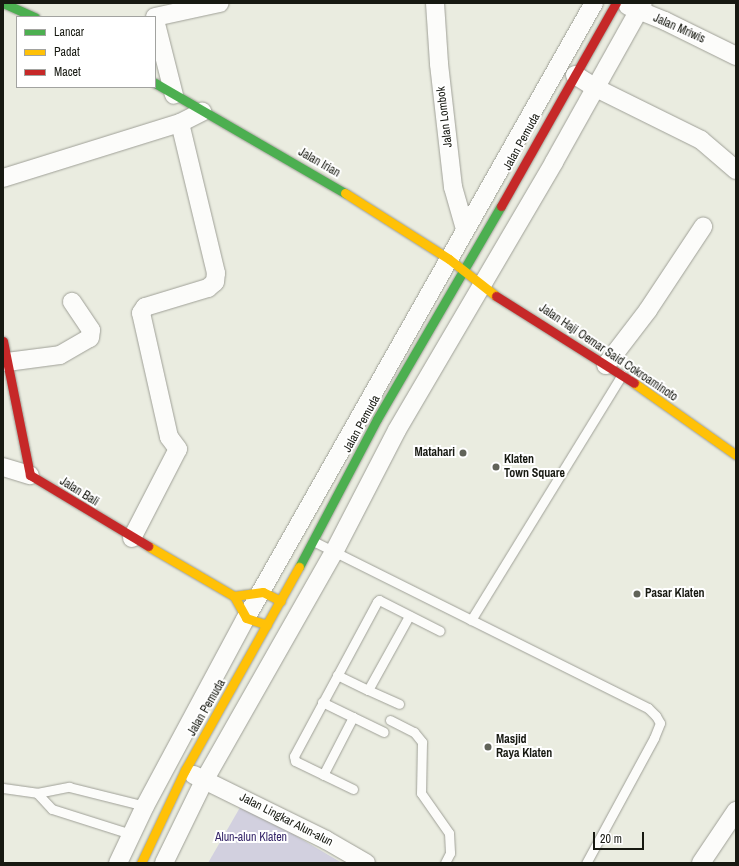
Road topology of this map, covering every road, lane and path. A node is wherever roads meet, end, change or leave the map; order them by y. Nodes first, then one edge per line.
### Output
1 (3, 3) edge
2 (151, 3) edge
3 (220, 3) edge
4 (435, 3) edge
5 (594, 3) edge
6 (616, 3) edge
7 (622, 3) edge
8 (640, 7) edge
9 (33, 16) edge
10 (154, 16) edge
11 (156, 17) edge
12 (156, 24) edge
13 (736, 56) edge
14 (575, 75) junction
15 (156, 84) edge
16 (596, 88) junction
17 (174, 95) junction
18 (202, 112) junction
19 (180, 123) junction
20 (736, 170) edge
21 (3, 178) edge
22 (703, 227) dead end
23 (465, 229) junction
24 (449, 259) junction
25 (464, 274) junction
26 (482, 286) junction
27 (72, 302) dead end
28 (3, 341) edge
29 (7, 362) junction
30 (606, 365) junction
31 (622, 375) junction
32 (387, 424) junction
33 (736, 455) edge
34 (3, 467) edge
35 (30, 475) junction
36 (132, 538) junction
37 (313, 541) junction
38 (334, 552) junction
39 (263, 592) junction
40 (234, 596) junction
41 (281, 601) junction
42 (409, 616) junction
43 (246, 618) junction
44 (471, 620) junction
45 (267, 625) junction
46 (440, 631) dead end
47 (260, 661) junction
48 (336, 675) junction
49 (368, 690) junction
50 (322, 702) junction
51 (399, 704) dead end
52 (353, 717) junction
53 (390, 720) dead end
54 (384, 732) dead end
55 (185, 770) junction
56 (322, 775) junction
57 (205, 779) junction
58 (3, 788) edge
59 (353, 789) dead end
60 (37, 793) junction
61 (145, 806) junction
62 (736, 811) edge
63 (131, 834) junction
64 (118, 863) edge
65 (141, 863) edge
66 (164, 863) edge
67 (366, 863) edge
68 (445, 863) edge
69 (586, 863) edge
70 (701, 863) edge

1 - 9 main road
2 - 10 street
3 - 11 street
4 - 23 street, Jalan Lombok
5 - 23 street
6 - 14 main road, Jalan Pemuda
7 - 8 street, Jalan Mriwis
8 - 13 street, Jalan Mriwis
8 - 16 street
12 - 17 street
14 - 16 street
14 - 25 main road, Jalan Pemuda
15 - 17 main road, Jalan Irian
16 - 20 street
16 - 26 street
17 - 18 main road, Jalan Irian
18 - 19 street
18 - 24 main road, Jalan Irian
19 - 21 street
19 - 36 street
22 - 30 street
23 - 24 street
24 - 25 main road, Jalan Irian
24 - 39 street
25 - 26 main road, Jalan Haji Oemar Said Cokroaminoto
25 - 32 main road, Jalan Pemuda
26 - 30 main road, Jalan Haji Oemar Said Cokroaminoto
26 - 32 street
27 - 29 street
28 - 29 main road
29 - 35 main road
30 - 31 main road, Jalan Haji Oemar Said Cokroaminoto
31 - 33 main road, Jalan Haji Oemar Said Cokroaminoto
31 - 44 lane
32 - 37 main road, Jalan Pemuda
32 - 38 street
34 - 35 street
35 - 36 main road, Jalan Bali
36 - 40 main road, Jalan Bali
37 - 38 lane
37 - 41 main road, Jalan Pemuda
38 - 44 lane
38 - 47 street
39 - 40 main road
39 - 41 main road
39 - 43 street
40 - 43 main road
41 - 45 main road, Jalan Pemuda
42 - 46 lane
42 - 48 lane
42 - 49 lane
43 - 45 main road
43 - 61 street
44 - 69 lane
45 - 47 main road, Jalan Pemuda
47 - 55 main road, Jalan Pemuda
47 - 57 street
48 - 49 lane
48 - 50 lane
49 - 51 lane
50 - 52 lane
50 - 56 lane
52 - 54 lane
52 - 56 lane
53 - 68 lane
55 - 57 street, Jalan Lingkar Alun-alun
55 - 65 main road, Jalan Pemuda
56 - 59 lane
57 - 66 street
57 - 67 street, Jalan Lingkar Alun-alun
58 - 60 lane
60 - 61 lane
60 - 63 lane
61 - 63 street
62 - 70 street
63 - 64 street

